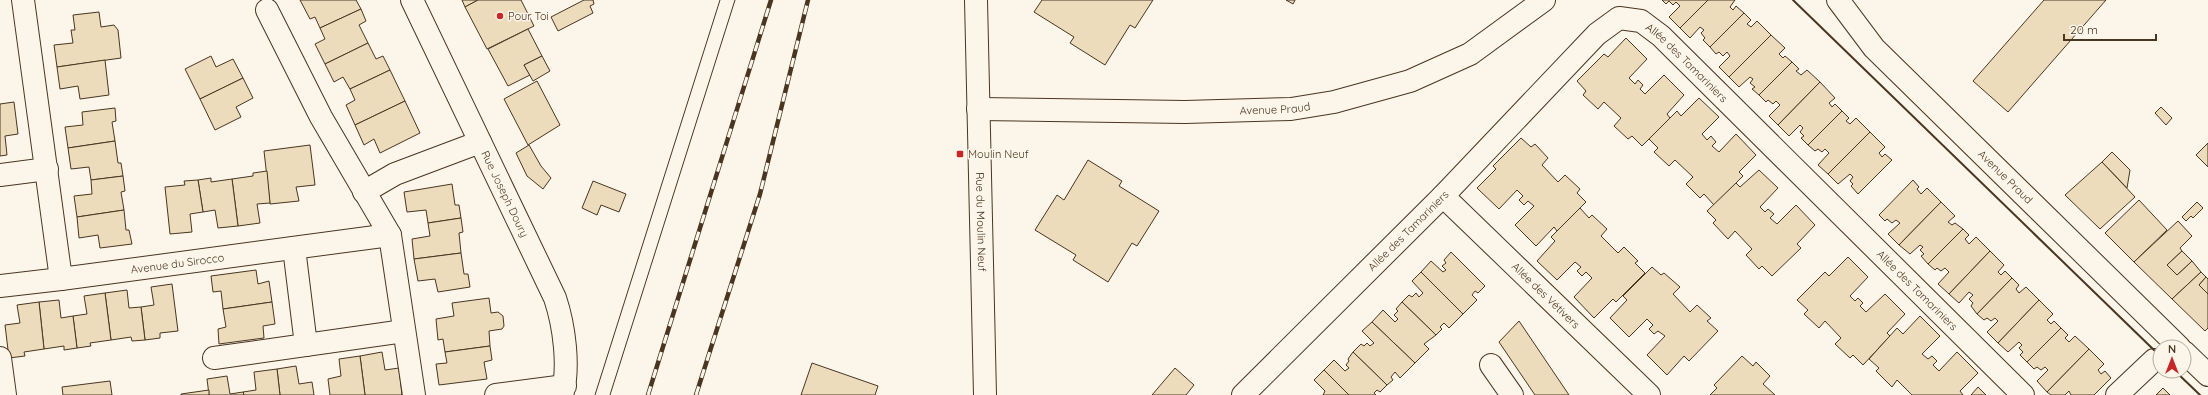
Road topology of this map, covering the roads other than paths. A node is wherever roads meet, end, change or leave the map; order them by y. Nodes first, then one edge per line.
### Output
1 (23, 0) edge
2 (412, 0) edge
3 (976, 0) edge
4 (1544, 0) edge
5 (1838, 0) edge
6 (267, 10) dead end
7 (978, 109) junction
8 (480, 142) junction
9 (47, 169) junction
10 (0, 175) edge
11 (364, 192) junction
12 (1443, 196) junction
13 (390, 236) junction
14 (294, 248) junction
15 (61, 279) junction
16 (0, 286) edge
17 (404, 331) junction
18 (2171, 339) edge
19 (306, 345) junction
20 (0, 358) edge
21 (214, 358) dead end
22 (2192, 360) edge
23 (2152, 362) edge
24 (1491, 365) dead end
25 (2208, 375) edge
26 (563, 390) edge
27 (5, 395) edge
28 (414, 395) edge
29 (496, 395) edge
30 (985, 395) edge
31 (1243, 395) edge
32 (1512, 395) edge
33 (1648, 395) edge
34 (2023, 395) edge
35 (2116, 395) edge

1 - 9 street
2 - 8 street, Rue Joseph Doury
3 - 7 street, Rue du Moulin Neuf
4 - 7 street, Avenue Praud
5 - 18 street, Avenue Praud
6 - 11 street
7 - 30 street, Rue du Moulin Neuf
8 - 11 street
8 - 26 street, Rue Joseph Doury
9 - 10 street
9 - 15 street
11 - 13 street
12 - 31 street, Allée des Tamariniers
12 - 33 street, Allée des Vétivers
12 - 34 street, Allée des Tamariniers
13 - 14 street, Avenue du Sirocco
13 - 17 street
14 - 15 street, Avenue du Sirocco
14 - 19 street
15 - 16 street, Avenue du Sirocco
17 - 19 street
17 - 28 street
19 - 21 street
20 - 27 street
22 - 25 street
23 - 35 street
24 - 32 street
26 - 29 street

